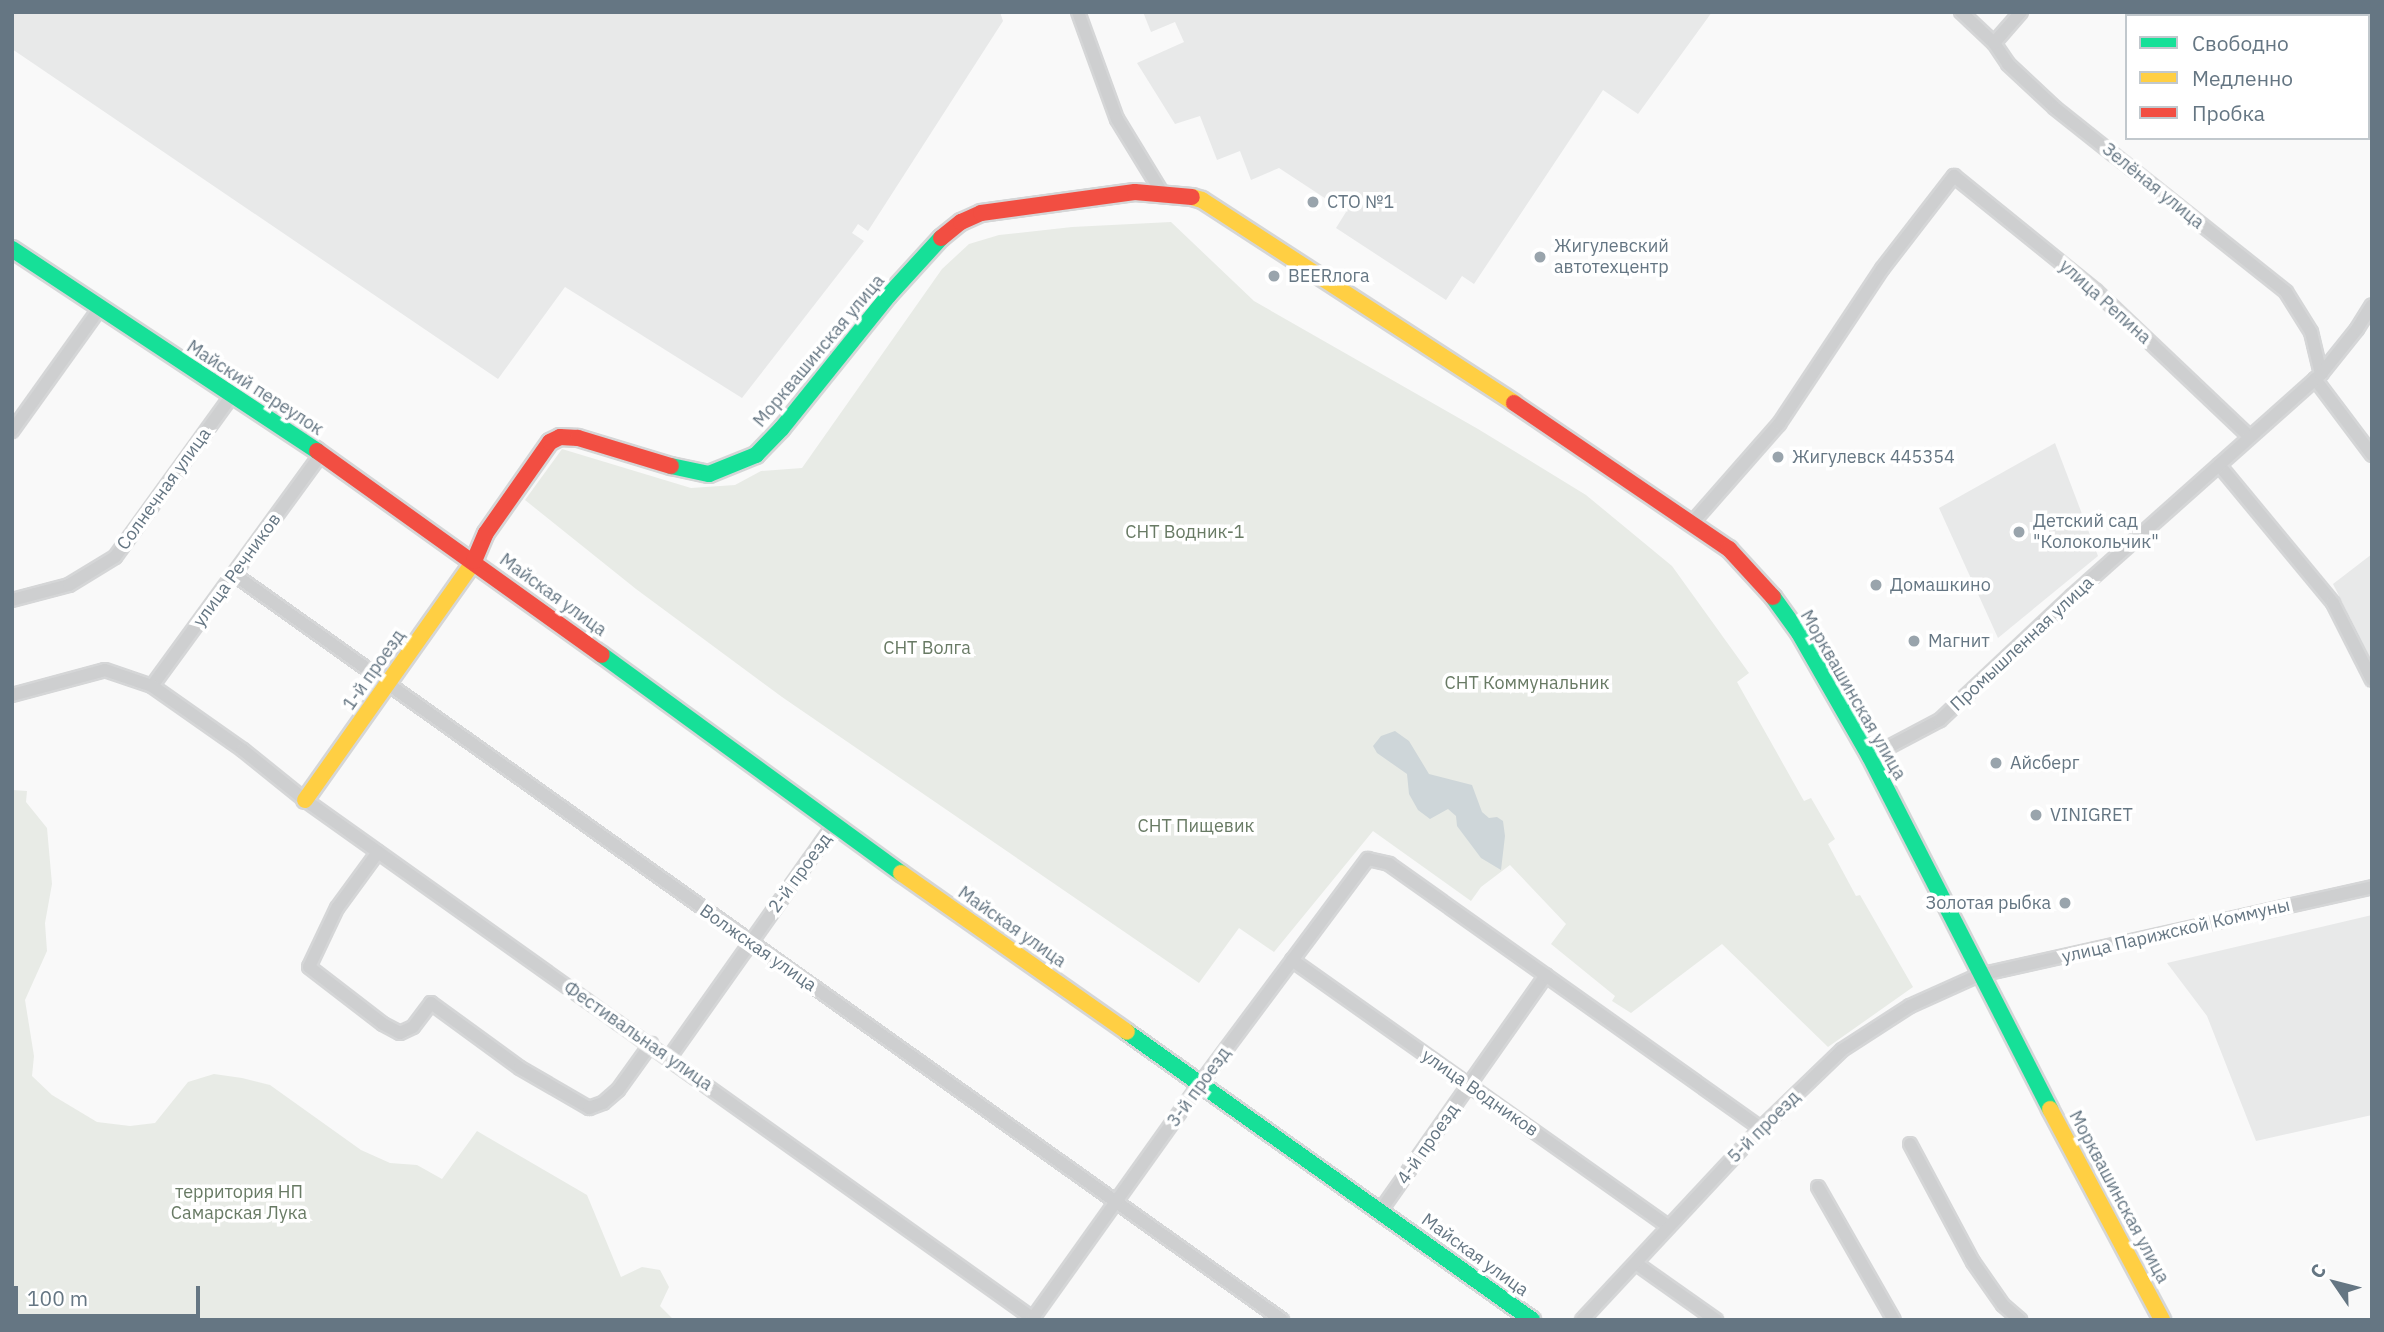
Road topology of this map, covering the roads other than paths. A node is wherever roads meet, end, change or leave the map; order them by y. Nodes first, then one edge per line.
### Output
1 (1078, 12) edge
2 (1961, 12) edge
3 (2021, 12) edge
4 (1994, 43) junction
5 (1161, 191) junction
6 (12, 249) edge
7 (2372, 305) edge
8 (100, 308) junction
9 (2318, 377) junction
10 (231, 397) junction
11 (12, 431) edge
12 (2249, 436) junction
13 (321, 454) junction
14 (2372, 455) edge
15 (2220, 465) junction
16 (1692, 523) junction
17 (474, 561) junction
18 (235, 575) junction
19 (12, 600) edge
20 (2372, 680) edge
21 (387, 684) junction
22 (152, 686) junction
23 (12, 695) edge
24 (1870, 757) junction
25 (305, 800) junction
26 (834, 825) junction
27 (378, 852) junction
28 (2372, 887) edge
29 (750, 943) junction
30 (1292, 960) junction
31 (1546, 975) junction
32 (1979, 975) junction
33 (650, 1044) junction
34 (669, 1058) junction
35 (1200, 1084) junction
36 (1469, 1086) junction
37 (1761, 1129) junction
38 (1910, 1144) dead end
39 (1818, 1187) dead end
40 (1117, 1203) junction
41 (1381, 1210) junction
42 (1668, 1226) junction
43 (1637, 1264) junction
44 (1034, 1319) edge
45 (1282, 1320) edge
46 (1532, 1320) edge
47 (1582, 1320) edge
48 (1716, 1320) edge
49 (1894, 1320) edge
50 (2020, 1320) edge
51 (2162, 1320) edge

1 - 5 street
2 - 4 street, Зелёная улица
3 - 4 street
4 - 9 street, Зелёная улица
5 - 16 street, Морквашинская улица
5 - 17 street, Морквашинская улица
6 - 8 street, Майский переулок
7 - 9 street, Промышленная улица
8 - 10 street, Майский переулок
8 - 11 street
9 - 12 street, Промышленная улица
9 - 14 street
10 - 13 street, Майский переулок
10 - 19 street, Солнечная улица
12 - 15 street, Промышленная улица
12 - 16 street, улица Репина
13 - 17 street, Майский переулок
13 - 18 street, улица Речников
15 - 20 street
15 - 24 street, Промышленная улица
16 - 24 street, Морквашинская улица
17 - 21 street, 1-й проезд
17 - 26 street, Майская улица
18 - 21 street, Волжская улица
18 - 22 street, улица Речников
21 - 25 street, 1-й проезд
21 - 29 street, Волжская улица
22 - 23 street, Фестивальная улица
22 - 25 street, Фестивальная улица
24 - 32 street, Морквашинская улица
25 - 27 street, Фестивальная улица
26 - 29 street, 2-й проезд
26 - 35 street, Майская улица
27 - 33 street, Фестивальная улица
27 - 33 street
28 - 32 street, улица Парижской Коммуны
29 - 34 street, 2-й проезд
29 - 40 street, Волжская улица
30 - 31 street, 3-й проезд
30 - 35 street, 3-й проезд
30 - 36 street, улица Водников
31 - 36 street, 4-й проезд
31 - 37 street
32 - 37 street, 5-й проезд
32 - 51 street, Морквашинская улица
33 - 34 street, Фестивальная улица
34 - 44 street, Фестивальная улица
35 - 40 street, 3-й проезд
35 - 41 street, Майская улица
36 - 41 street, 4-й проезд
36 - 42 street, улица Водников
37 - 42 street, 5-й проезд
38 - 50 street
39 - 49 street
40 - 44 street, 3-й проезд
40 - 45 street, Волжская улица
41 - 46 street, Майская улица
42 - 43 street, 5-й проезд
43 - 47 street, 5-й проезд
43 - 48 street

